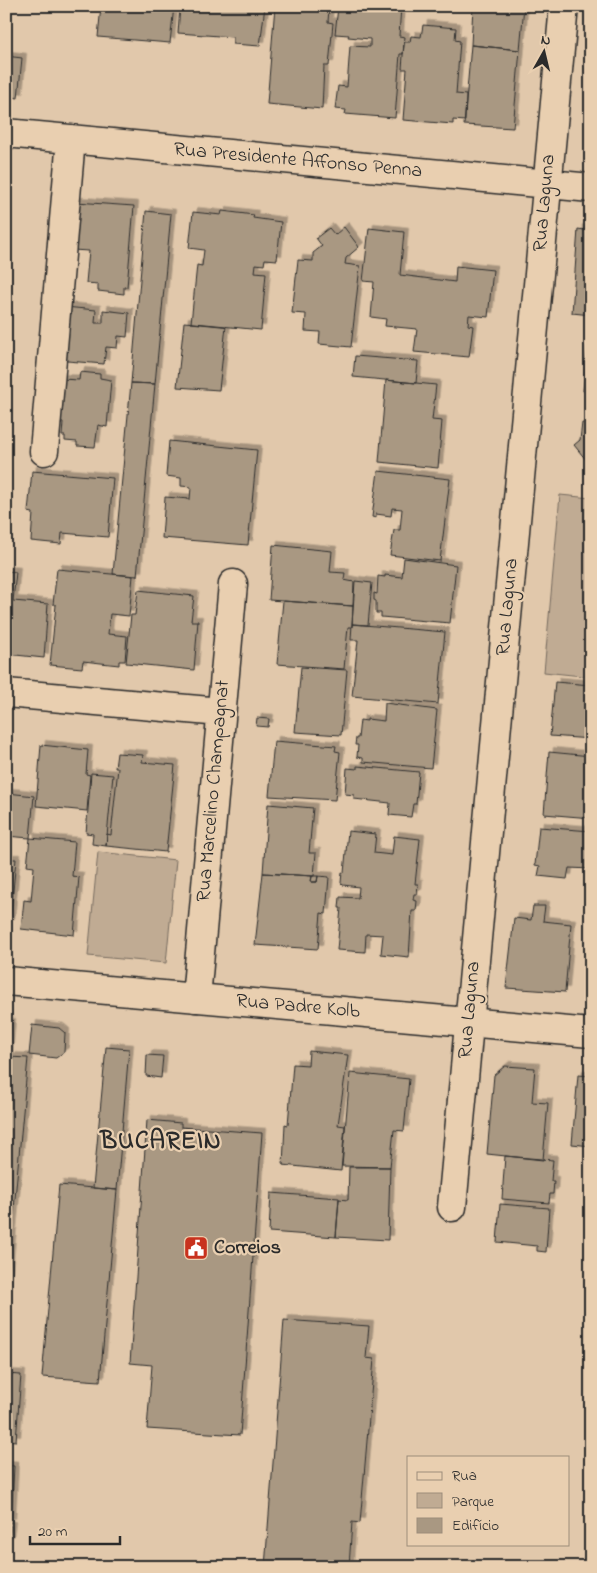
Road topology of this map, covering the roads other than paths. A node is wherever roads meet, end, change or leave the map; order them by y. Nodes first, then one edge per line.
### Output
1 (564, 6) edge
2 (6, 133) edge
3 (71, 139) junction
4 (547, 184) junction
5 (591, 188) edge
6 (44, 451) dead end
7 (233, 584) dead end
8 (6, 693) edge
9 (221, 712) junction
10 (6, 981) edge
11 (196, 998) junction
12 (469, 1022) junction
13 (591, 1033) edge
14 (452, 1207) dead end

1 - 4 street, Rua Laguna
2 - 3 street, Rua Presidente Affonso Penna
3 - 4 street, Rua Presidente Affonso Penna
3 - 6 street
4 - 5 street, Rua Presidente Affonso Penna
4 - 12 street, Rua Laguna
7 - 9 street, Rua Marcelino Champagnat
8 - 9 street
9 - 11 street, Rua Marcelino Champagnat
10 - 11 street, Rua Padre Kolb
11 - 12 street, Rua Padre Kolb
12 - 13 street, Rua Padre Kolb
12 - 14 street, Rua Laguna

